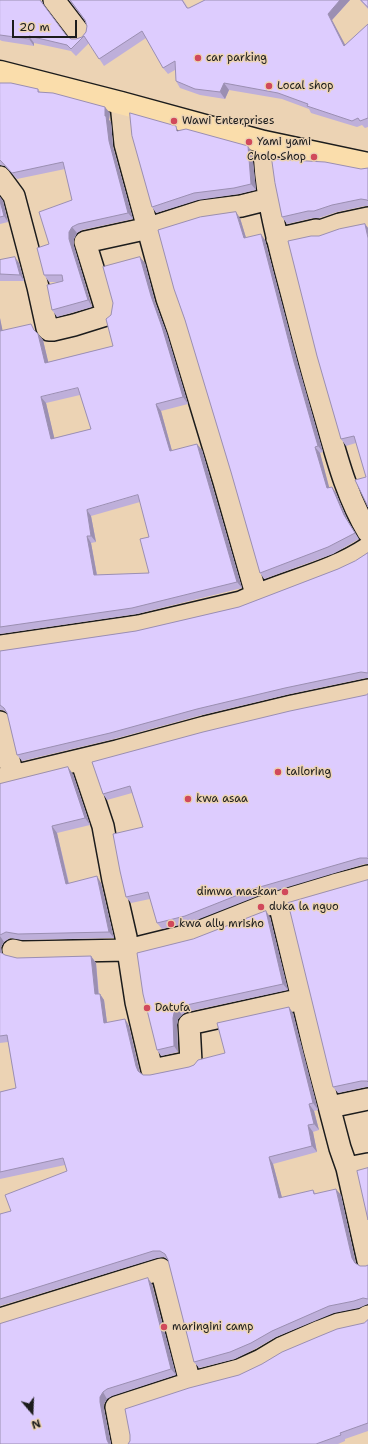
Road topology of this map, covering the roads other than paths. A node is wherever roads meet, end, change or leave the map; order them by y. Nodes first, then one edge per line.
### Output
1 (54, 0) edge
2 (80, 34) dead end
3 (0, 72) edge
4 (121, 103) junction
5 (264, 142) junction
6 (368, 164) edge
7 (0, 177) edge
8 (269, 198) junction
9 (368, 218) edge
10 (148, 228) junction
11 (277, 239) junction
12 (368, 532) edge
13 (368, 548) edge
14 (256, 594) junction
15 (0, 646) edge
16 (368, 690) edge
17 (0, 722) edge
18 (81, 760) junction
19 (7, 778) edge
20 (368, 876) edge
21 (279, 903) junction
22 (13, 950) dead end
23 (128, 950) junction
24 (302, 999) junction
25 (368, 1099) edge
26 (330, 1107) junction
27 (368, 1164) edge
28 (347, 1168) junction
29 (368, 1260) edge
30 (368, 1316) edge
31 (0, 1319) edge
32 (190, 1384) junction
33 (123, 1444) edge

1 - 2 street
3 - 4 main road
4 - 5 main road
4 - 10 street
5 - 6 main road
5 - 8 street
7 - 10 street
8 - 10 street
8 - 11 street
9 - 11 street
10 - 14 street
11 - 12 street
13 - 14 street
14 - 15 street
16 - 18 street
17 - 19 street
18 - 19 street
18 - 23 street
20 - 21 street
21 - 23 street
21 - 24 street
22 - 23 street
23 - 24 street
24 - 26 street
25 - 26 street
26 - 28 street
27 - 28 street
28 - 29 street
30 - 32 street
31 - 32 street
32 - 33 street

